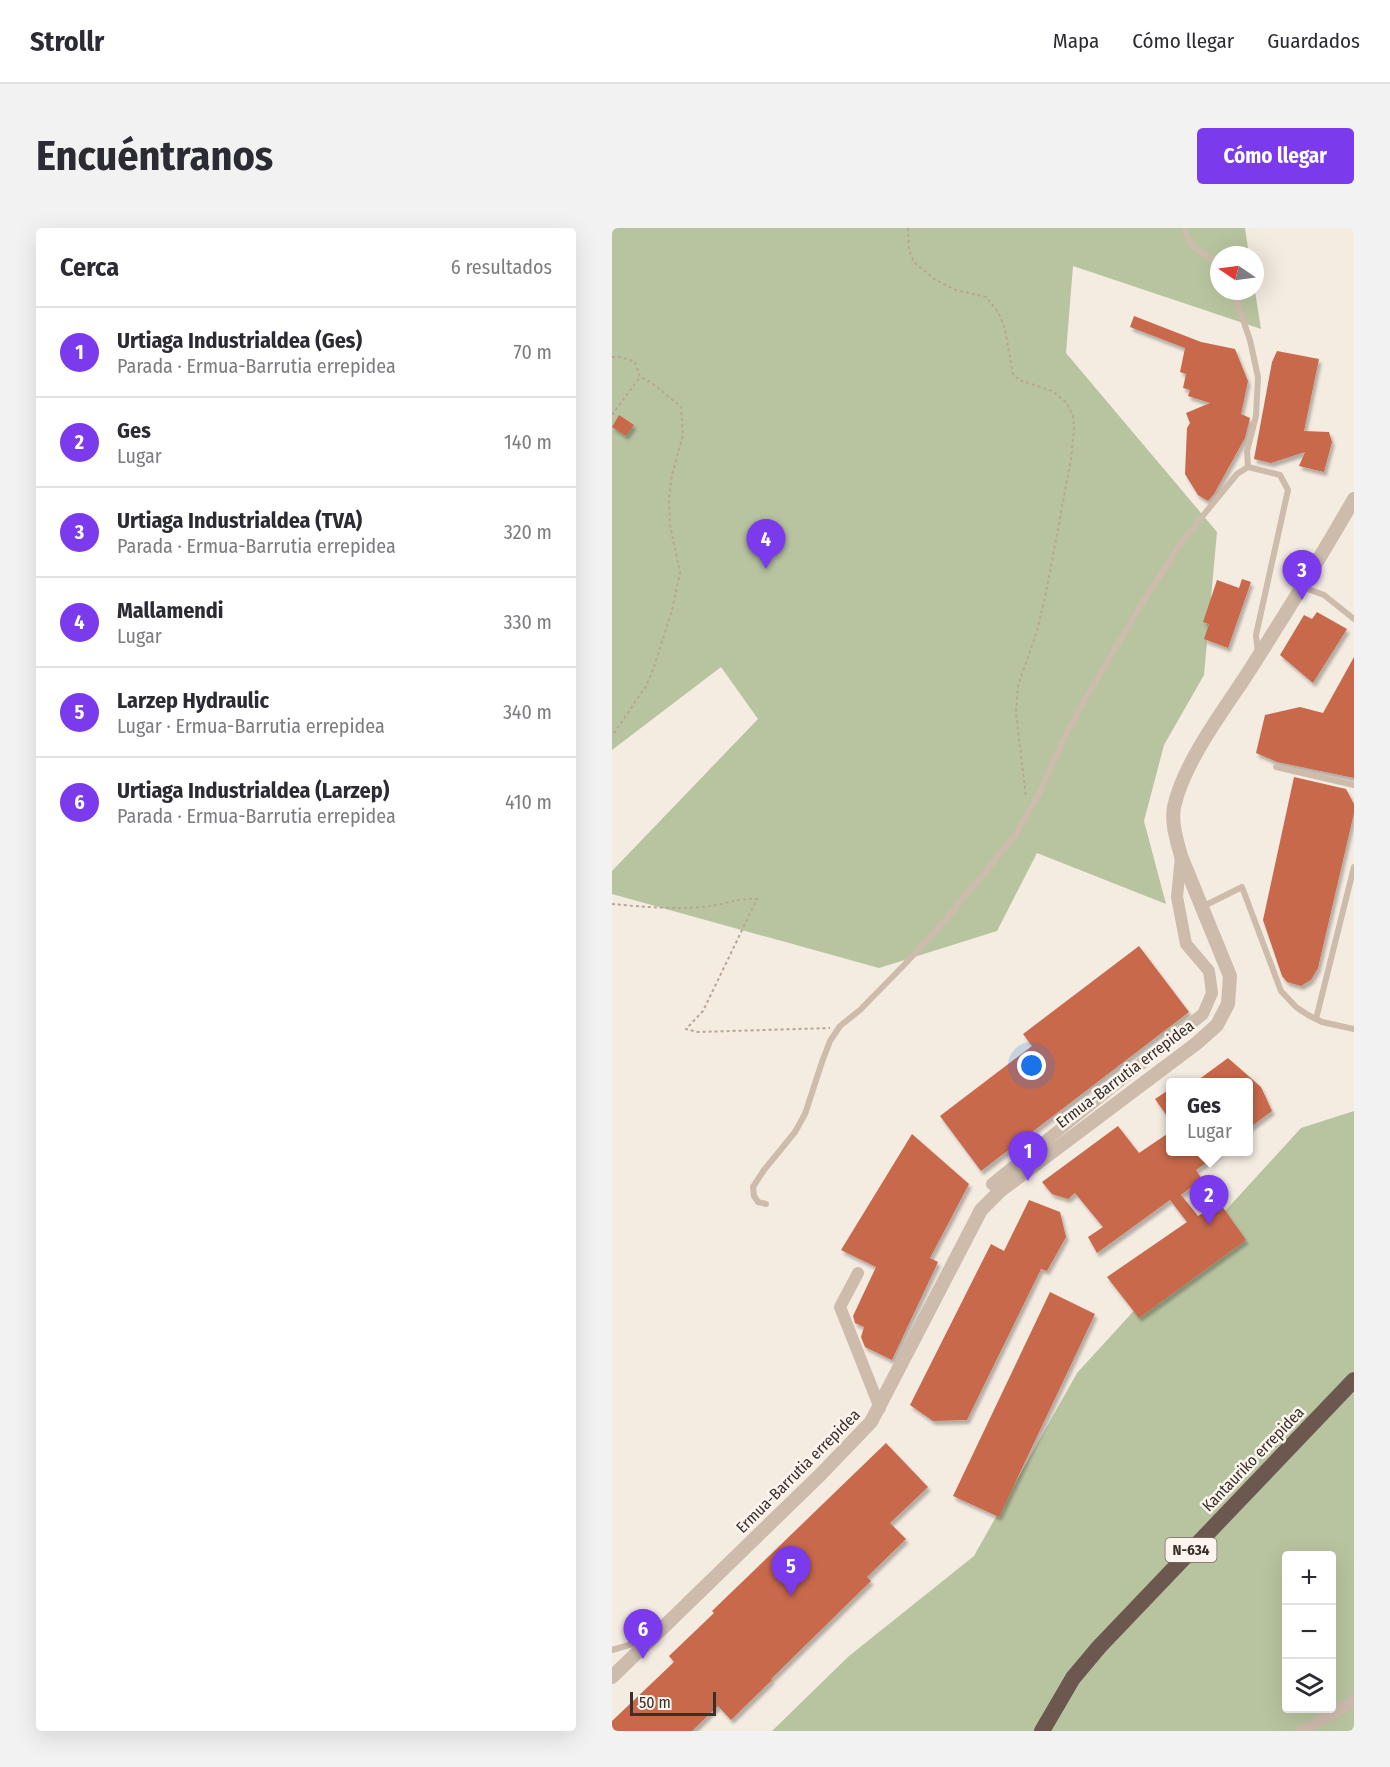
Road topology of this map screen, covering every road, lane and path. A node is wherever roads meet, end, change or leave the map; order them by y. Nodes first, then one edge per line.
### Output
1 (908, 228) edge
2 (1185, 228) edge
3 (1210, 258) edge
4 (1236, 300) edge
5 (612, 357) edge
6 (640, 377) junction
7 (612, 415) edge
8 (1248, 467) junction
9 (1354, 499) edge
10 (1302, 587) junction
11 (1354, 619) edge
12 (1258, 656) junction
13 (612, 736) edge
14 (1276, 767) dead end
15 (1354, 785) edge
16 (1028, 814) junction
17 (1181, 856) junction
18 (1354, 867) edge
19 (612, 904) edge
20 (1202, 907) junction
21 (1316, 1019) junction
22 (840, 1026) junction
23 (1354, 1029) edge
24 (1000, 1191) junction
25 (766, 1204) dead end
26 (858, 1273) dead end
27 (1354, 1380) edge
28 (880, 1408) junction
29 (652, 1638) junction
30 (612, 1650) edge
31 (612, 1677) edge
32 (1354, 1701) edge
33 (1042, 1731) edge
34 (1302, 1731) edge

1 - 16 path
2 - 3 lane
4 - 8 lane
5 - 6 path
6 - 7 path
6 - 13 path
8 - 12 lane
8 - 16 lane
9 - 10 street, Ermua-Barrutia errepidea
10 - 11 lane
10 - 12 street, Ermua-Barrutia errepidea
12 - 17 street, Ermua-Barrutia errepidea
14 - 15 lane
16 - 22 lane
17 - 20 street, Ermua-Barrutia errepidea
17 - 24 street
18 - 21 lane
19 - 22 path
20 - 21 lane
20 - 24 street, Ermua-Barrutia errepidea
21 - 23 lane
22 - 25 lane
24 - 28 street, Ermua-Barrutia errepidea
26 - 28 street
27 - 33 highway, Kantauriko errepidea / N-634
28 - 29 street, Ermua-Barrutia errepidea
29 - 30 lane
29 - 31 street, Ermua-Barrutia errepidea
32 - 34 street

